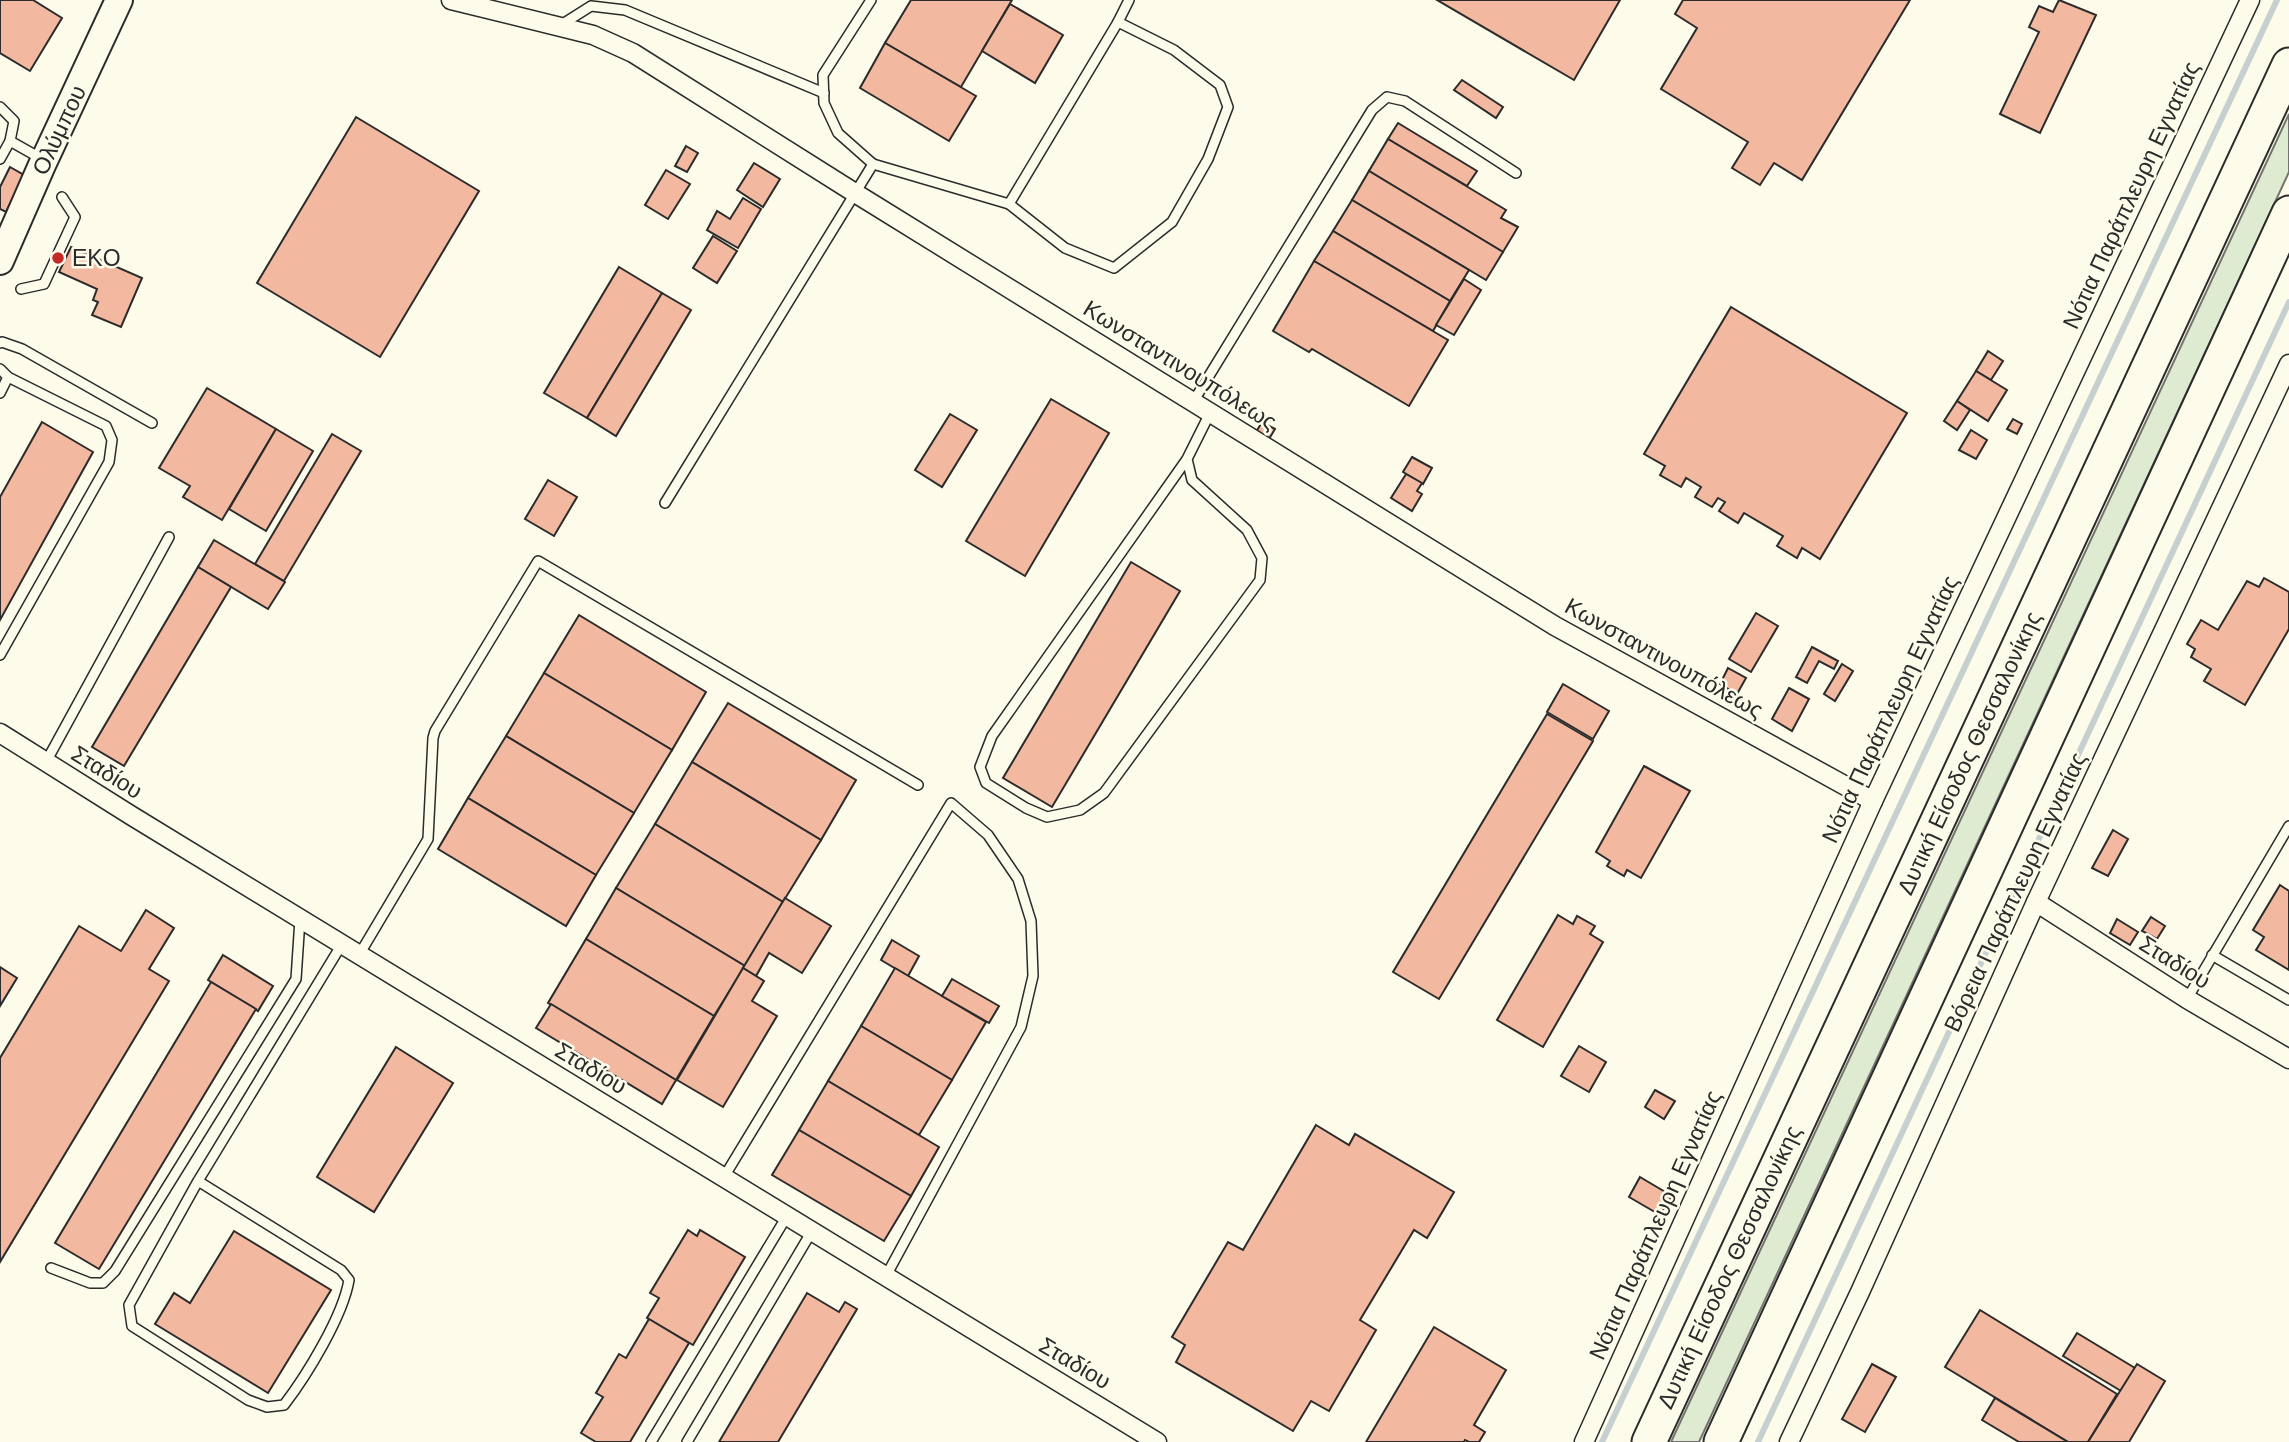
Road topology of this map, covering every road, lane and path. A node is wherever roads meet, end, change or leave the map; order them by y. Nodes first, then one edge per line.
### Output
1 (119, 0) edge
2 (451, 0) edge
3 (871, 0) edge
4 (1129, 0) edge
5 (2250, 0) edge
6 (493, 4) edge
7 (1118, 22) junction
8 (559, 26) junction
9 (2289, 65) edge
10 (824, 93) junction
11 (0, 107) edge
12 (10, 141) junction
13 (0, 159) edge
14 (44, 161) junction
15 (873, 164) junction
16 (1516, 173) dead end
17 (855, 193) junction
18 (62, 197) dead end
19 (1009, 204) junction
20 (2289, 213) edge
21 (0, 261) edge
22 (21, 289) dead end
23 (0, 343) edge
24 (2289, 364) edge
25 (0, 369) edge
26 (8, 377) junction
27 (0, 393) edge
28 (1193, 402) junction
29 (1210, 413) junction
30 (152, 424) dead end
31 (1187, 459) junction
32 (665, 503) dead end
33 (169, 537) dead end
34 (0, 655) edge
35 (0, 733) edge
36 (46, 762) junction
37 (918, 785) dead end
38 (1873, 801) junction
39 (2289, 826) edge
40 (2036, 902) junction
41 (300, 919) junction
42 (341, 944) junction
43 (359, 955) junction
44 (2212, 955) junction
45 (2187, 999) junction
46 (2289, 1000) edge
47 (2289, 1059) edge
48 (724, 1177) junction
49 (198, 1181) junction
50 (787, 1216) junction
51 (812, 1231) junction
52 (51, 1268) dead end
53 (886, 1276) junction
54 (651, 1442) edge
55 (687, 1442) edge
56 (1157, 1442) edge
57 (1584, 1442) edge
58 (1648, 1442) edge
59 (1721, 1442) edge
60 (1789, 1442) edge

1 - 14 street, Ολύμπου
2 - 6 street, Κωνσταντινουπόλεως
3 - 10 lane
4 - 7 lane
5 - 38 street, Νότια Παράπλευρη Εγνατίας
6 - 8 street, Κωνσταντινουπόλεως
7 - 19 lane
7 - 19 lane
8 - 10 lane
8 - 17 street, Κωνσταντινουπόλεως
9 - 58 highway, Δυτική Είσοδος Θεσσαλονίκης
10 - 15 lane
11 - 12 lane
12 - 13 lane
12 - 14 lane
14 - 21 street, Ολύμπου
15 - 17 lane
15 - 19 lane
16 - 28 lane
17 - 28 street, Κωνσταντινουπόλεως
17 - 32 lane
18 - 22 lane
20 - 59 highway
23 - 30 lane
24 - 40 street, Βόρεια Παράπλευρη Εγνατίας
25 - 26 lane
26 - 27 lane
26 - 34 lane
28 - 29 street, Κωνσταντινουπόλεως
29 - 31 lane
29 - 38 street, Κωνσταντινουπόλεως
31 - 31 lane
33 - 36 lane
35 - 36 street, Σταδίου
36 - 41 street, Σταδίου
37 - 43 lane
38 - 57 street, Νότια Παράπλευρη Εγνατίας
39 - 44 lane
40 - 45 street, Σταδίου
40 - 60 street, Βόρεια Παράπλευρη Εγνατίας
41 - 42 street, Σταδίου
41 - 52 lane
42 - 43 street, Σταδίου
42 - 49 lane
43 - 48 street, Σταδίου
44 - 45 lane
44 - 46 lane
45 - 47 street, Σταδίου
48 - 50 street, Σταδίου
48 - 53 lane
49 - 49 lane
50 - 51 street, Σταδίου
50 - 54 lane
51 - 53 street, Σταδίου
51 - 55 lane
53 - 56 street, Σταδίου

